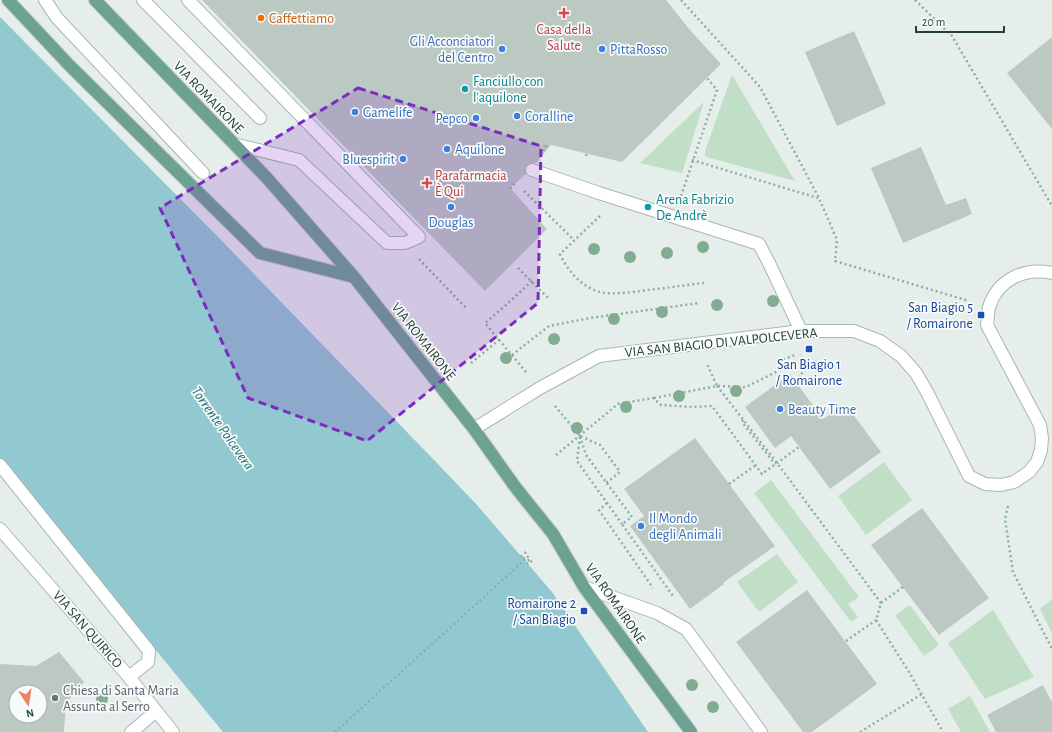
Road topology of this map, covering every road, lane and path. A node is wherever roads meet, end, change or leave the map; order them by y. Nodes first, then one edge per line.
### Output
1 (8, 0) edge
2 (45, 0) edge
3 (95, 0) edge
4 (143, 0) edge
5 (188, 0) edge
6 (681, 0) edge
7 (915, 0) edge
8 (707, 78) dead end
9 (260, 118) dead end
10 (234, 144) junction
11 (692, 160) junction
12 (532, 170) dead end
13 (203, 173) dead end
14 (686, 181) dead end
15 (519, 186) dead end
16 (819, 198) junction
17 (617, 199) junction
18 (1052, 206) edge
19 (574, 240) junction
20 (405, 244) junction
21 (518, 268) dead end
22 (1052, 273) edge
23 (354, 277) junction
24 (532, 282) junction
25 (704, 283) dead end
26 (550, 300) dead end
27 (699, 303) dead end
28 (989, 308) junction
29 (467, 309) dead end
30 (801, 331) junction
31 (500, 340) junction
32 (801, 354) dead end
33 (512, 355) junction
34 (796, 355) dead end
35 (471, 363) dead end
36 (706, 363) dead end
37 (528, 374) dead end
38 (795, 381) dead end
39 (717, 386) junction
40 (653, 398) junction
41 (555, 406) dead end
42 (474, 429) junction
43 (580, 436) junction
44 (799, 447) dead end
45 (556, 455) dead end
46 (777, 463) junction
47 (0, 465) edge
48 (756, 465) junction
49 (606, 482) junction
50 (1014, 482) junction
51 (729, 484) dead end
52 (607, 503) junction
53 (622, 524) junction
54 (0, 529) edge
55 (526, 552) dead end
56 (528, 557) junction
57 (533, 560) dead end
58 (584, 587) junction
59 (903, 587) dead end
60 (655, 590) dead end
61 (674, 597) dead end
62 (881, 604) junction
63 (876, 620) junction
64 (846, 641) dead end
65 (1052, 649) edge
66 (129, 677) junction
67 (922, 694) junction
68 (156, 711) junction
69 (133, 731) edge
70 (174, 732) edge
71 (334, 732) edge
72 (691, 732) edge
73 (761, 732) edge
74 (860, 732) edge
75 (943, 732) edge

1 - 23 main road
2 - 13 street
3 - 10 main road, VIA ROMAIRONE
4 - 9 street
5 - 20 street
6 - 16 path
7 - 18 path
8 - 11 path
10 - 20 street
10 - 23 main road, VIA ROMAIRONE
11 - 14 path
11 - 16 path
12 - 17 street
15 - 19 path
16 - 28 path
17 - 19 path
17 - 30 street
19 - 25 path
20 - 29 path
21 - 24 path
22 - 28 street, VIA SAN BIAGIO DI VALPOLCEVERA
23 - 42 main road, VIA ROMAIRONE
24 - 26 path
24 - 31 path
27 - 33 path
28 - 50 street, VIA SAN BIAGIO DI VALPOLCEVERA
30 - 42 street, VIA SAN BIAGIO DI VALPOLCEVERA
30 - 50 street, VIA SAN BIAGIO DI VALPOLCEVERA
31 - 33 path
31 - 35 path
32 - 38 path
33 - 37 path
34 - 39 path
36 - 39 path
39 - 40 path
39 - 46 path
40 - 43 path
40 - 48 path
41 - 43 path
42 - 58 main road, VIA ROMAIRONE
43 - 45 path
43 - 49 path
43 - 49 path
43 - 52 path
44 - 46 path
46 - 48 path
46 - 62 path
47 - 66 street
48 - 51 path
49 - 53 path
50 - 65 path
52 - 53 path
52 - 60 path
53 - 61 path
54 - 66 street, VIA SAN QUIRICO
55 - 56 path
56 - 57 path
56 - 71 path
58 - 72 main road, VIA ROMAIRONE
58 - 73 street
59 - 62 path
62 - 63 path
63 - 64 path
63 - 67 path
66 - 68 street, VIA SAN QUIRICO
67 - 74 path
67 - 75 path
68 - 69 street
68 - 70 street, VIA SAN QUIRICO

